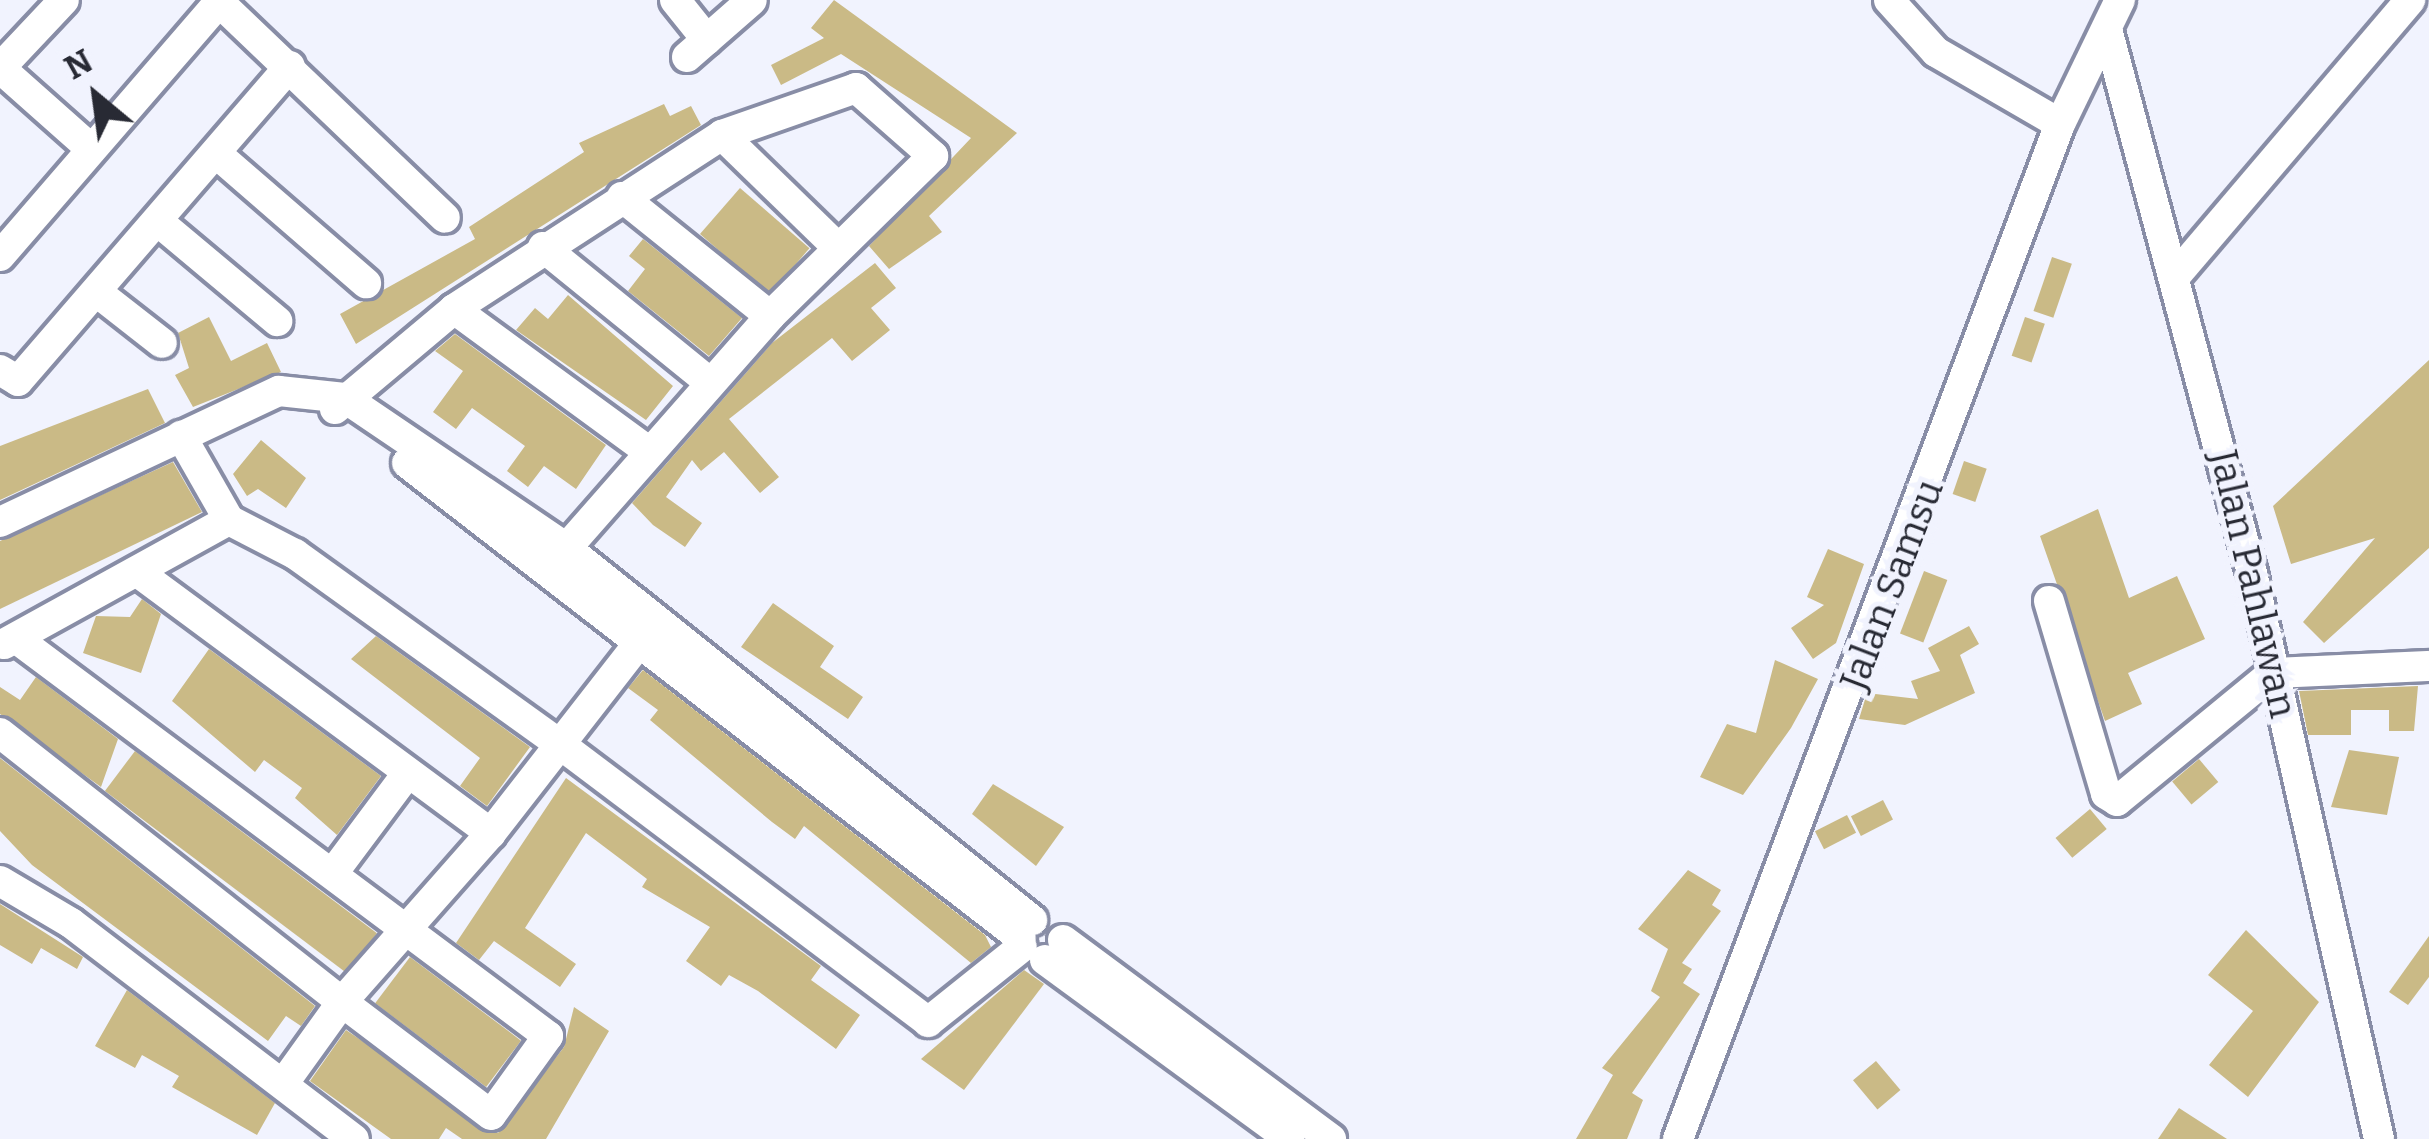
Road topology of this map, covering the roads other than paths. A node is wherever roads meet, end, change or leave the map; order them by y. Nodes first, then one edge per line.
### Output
1 (64, 0) edge
2 (675, 0) edge
3 (752, 0) edge
4 (1889, 0) edge
5 (2120, 0) edge
6 (2410, 0) edge
7 (218, 1) edge
8 (2108, 33) junction
9 (290, 66) junction
10 (0, 68) edge
11 (2060, 124) junction
12 (722, 135) junction
13 (88, 147) junction
14 (218, 155) junction
15 (622, 197) junction
16 (445, 218) dead end
17 (160, 223) junction
18 (7, 235) edge
19 (837, 247) junction
20 (543, 248) junction
21 (2177, 274) junction
22 (366, 283) dead end
23 (98, 293) junction
24 (454, 309) junction
25 (770, 316) junction
26 (277, 321) dead end
27 (163, 343) dead end
28 (0, 370) edge
29 (709, 382) junction
30 (334, 399) junction
31 (181, 436) junction
32 (645, 449) junction
33 (229, 520) junction
34 (0, 521) edge
35 (557, 559) junction
36 (139, 573) junction
37 (2049, 601) dead end
38 (646, 635) junction
39 (8, 642) edge
40 (2429, 666) edge
41 (2272, 673) junction
42 (0, 734) edge
43 (562, 745) junction
44 (406, 775) junction
45 (491, 833) junction
46 (333, 873) junction
47 (3, 882) edge
48 (416, 929) junction
49 (1036, 941) junction
50 (342, 1001) junction
51 (283, 1084) junction
52 (1282, 1124) edge
53 (482, 1127) edge
54 (354, 1139) edge
55 (1331, 1139) edge
56 (1678, 1139) edge
57 (2379, 1139) edge

1 - 10 street
2 - 3 street
4 - 11 street
5 - 8 street, Jalan Samsu
6 - 21 street
7 - 9 street
7 - 13 street
8 - 11 street, Jalan Samsu
8 - 21 street, Jalan Pahlawan
9 - 14 street
9 - 16 street
10 - 13 street
11 - 56 street, Jalan Samsu
12 - 15 street
12 - 19 street
12 - 19 street
13 - 18 street
14 - 17 street
14 - 22 street
15 - 20 street
15 - 25 street
17 - 23 street
17 - 26 street
19 - 25 street
20 - 24 street
20 - 29 street
21 - 41 street, Jalan Pahlawan
23 - 27 street
23 - 28 street
24 - 30 street
24 - 32 street
25 - 29 street
29 - 32 street
30 - 31 street
30 - 35 street
31 - 33 street
31 - 34 street
32 - 35 street
33 - 36 street
33 - 43 street
35 - 38 street
36 - 39 street
36 - 44 street
37 - 41 street
38 - 43 street
38 - 49 street
39 - 46 street
40 - 41 street
41 - 57 street, Jalan Pahlawan
42 - 50 street
43 - 45 street
43 - 49 street
44 - 45 street
44 - 46 street
45 - 48 street
46 - 48 street
47 - 51 street
48 - 50 street
48 - 53 street
49 - 52 street
50 - 51 street
50 - 53 street
51 - 54 street
52 - 55 street

